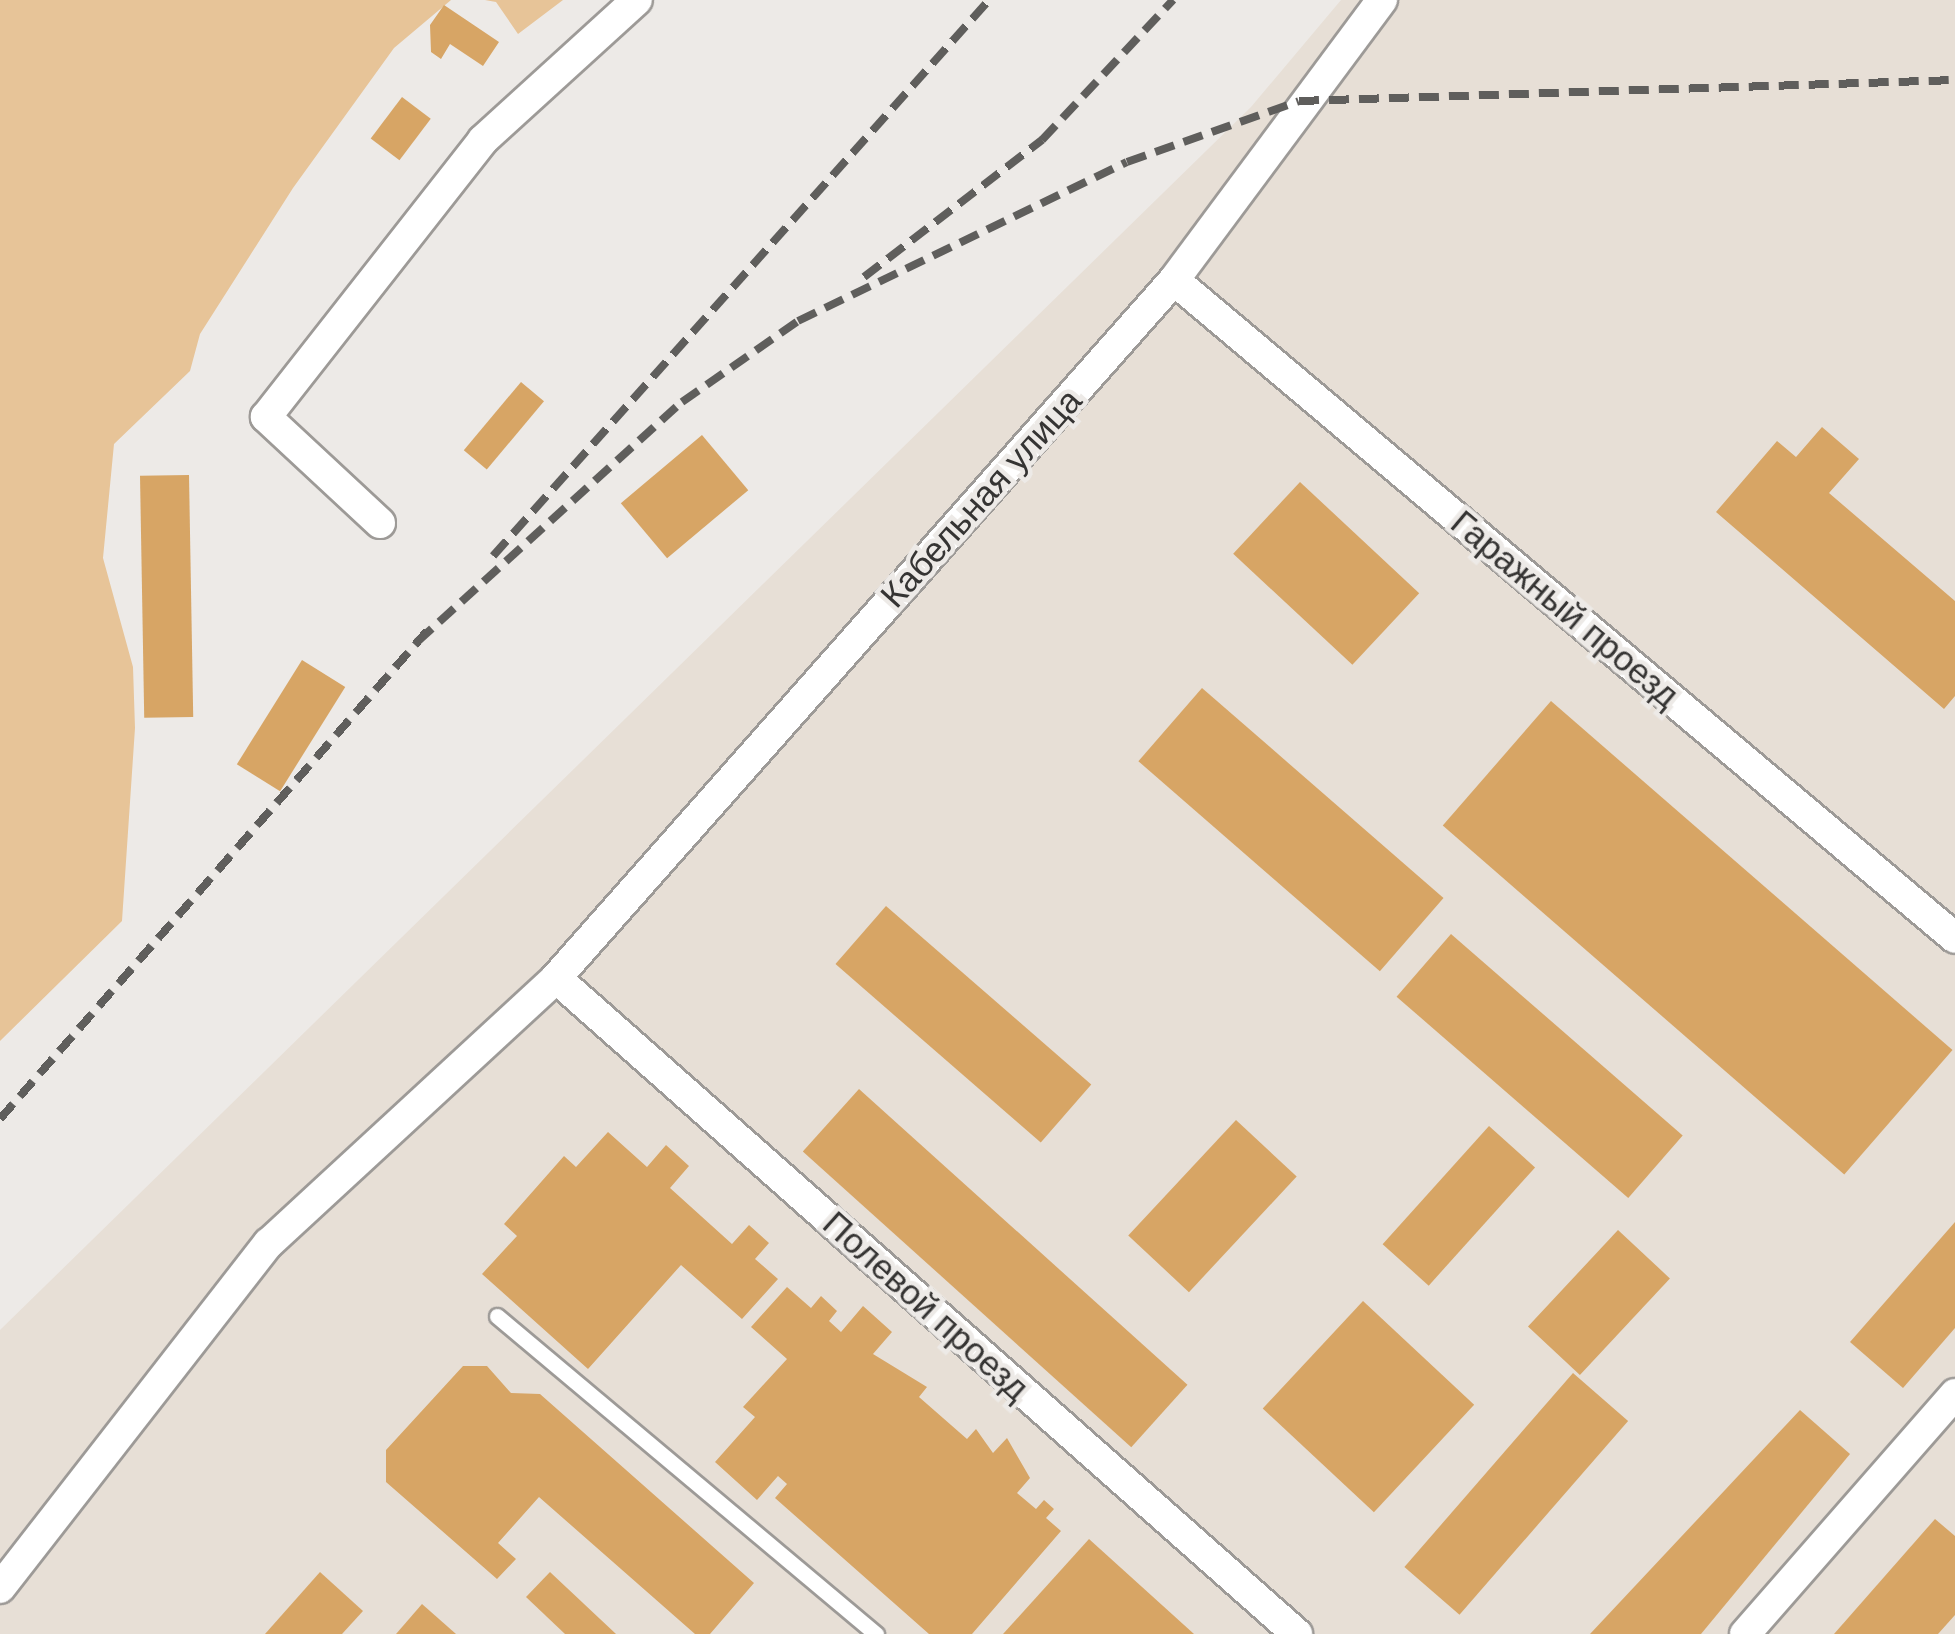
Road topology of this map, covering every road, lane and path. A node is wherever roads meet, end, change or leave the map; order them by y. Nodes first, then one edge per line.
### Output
1 (636, 0) edge
2 (1382, 0) edge
3 (1174, 280) junction
4 (380, 522) dead end
5 (1955, 938) edge
6 (556, 978) junction
7 (497, 1316) dead end
8 (1955, 1394) edge
9 (0, 1588) edge
10 (1283, 1630) edge
11 (876, 1634) edge
12 (1745, 1634) edge

1 - 4 street
2 - 3 street, Кабельная улица
3 - 5 street, Гаражный проезд
3 - 6 street, Кабельная улица
6 - 9 street, Кабельная улица
6 - 10 street, Полевой проезд
7 - 11 lane
8 - 12 street

